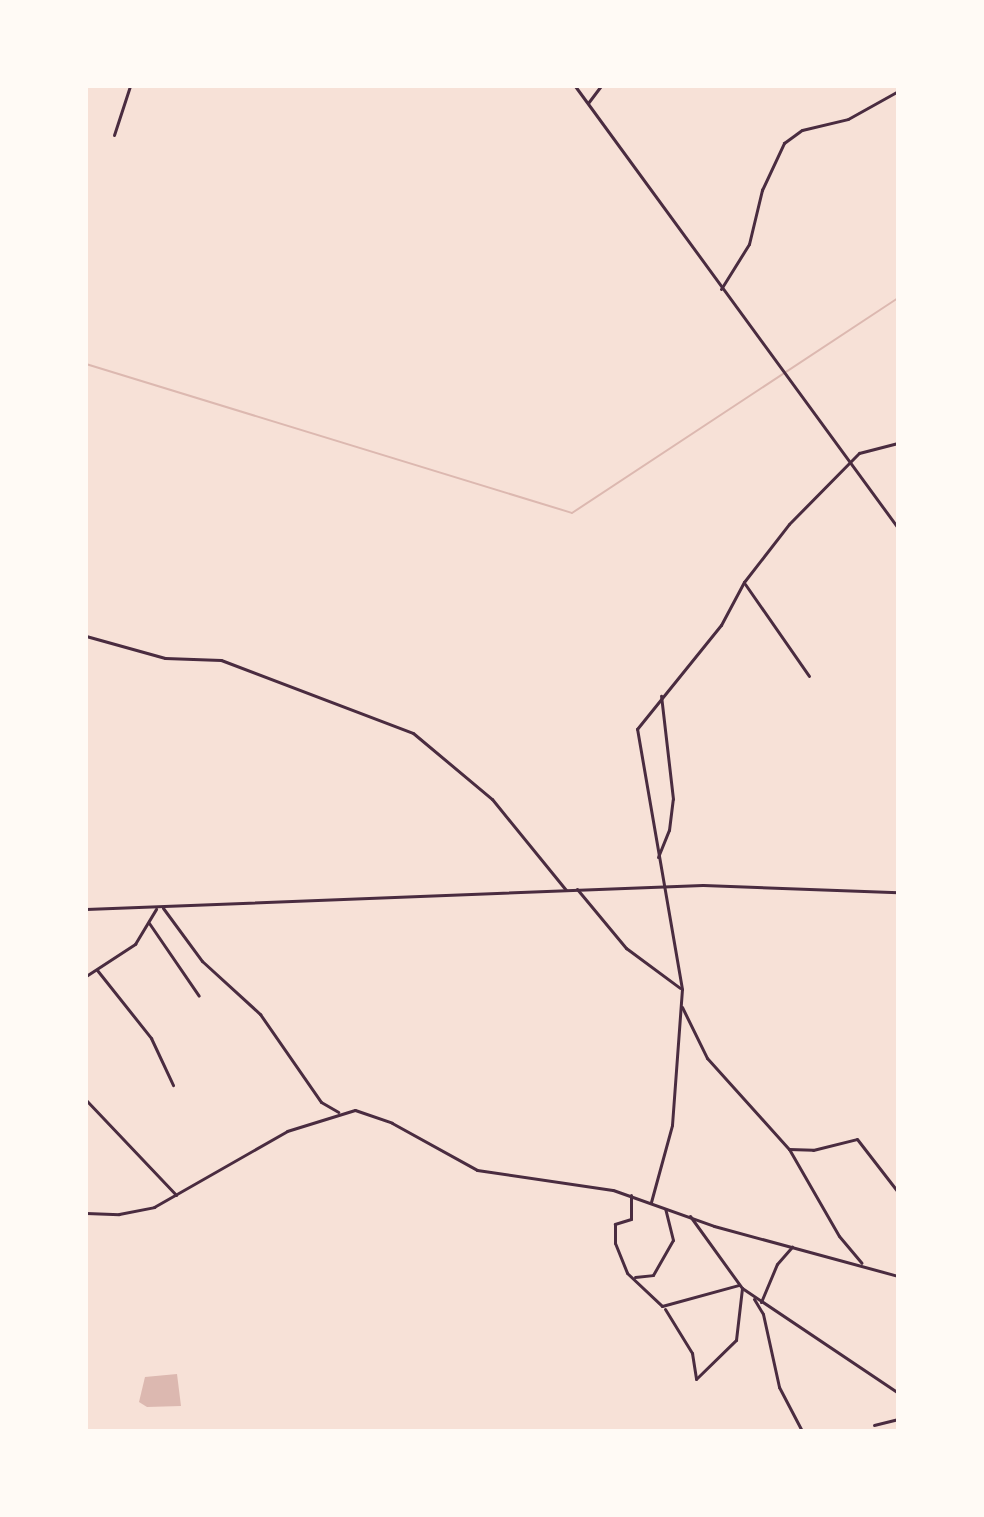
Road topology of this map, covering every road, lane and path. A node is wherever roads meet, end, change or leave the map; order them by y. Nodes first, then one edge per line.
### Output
1 (130, 86) edge
2 (575, 86) edge
3 (601, 86) edge
4 (898, 91) edge
5 (588, 103) junction
6 (114, 135) dead end
7 (721, 289) junction
8 (898, 443) edge
9 (849, 460) junction
10 (898, 528) edge
11 (744, 582) junction
12 (86, 636) edge
13 (809, 676) dead end
14 (661, 696) junction
15 (657, 860) junction
16 (663, 888) junction
17 (577, 889) junction
18 (566, 890) junction
19 (898, 892) edge
20 (163, 908) junction
21 (86, 909) edge
22 (156, 909) junction
23 (149, 923) junction
24 (97, 970) junction
25 (86, 976) edge
26 (682, 989) junction
27 (199, 996) dead end
28 (682, 1006) junction
29 (173, 1085) dead end
30 (86, 1100) edge
31 (338, 1112) junction
32 (789, 1149) junction
33 (898, 1192) edge
34 (176, 1195) junction
35 (631, 1195) junction
36 (651, 1202) junction
37 (663, 1206) junction
38 (86, 1213) edge
39 (690, 1216) junction
40 (792, 1247) junction
41 (862, 1263) junction
42 (631, 1276) junction
43 (898, 1276) edge
44 (740, 1286) junction
45 (751, 1296) junction
46 (761, 1302) junction
47 (663, 1308) junction
48 (898, 1393) edge
49 (898, 1419) edge
50 (874, 1425) dead end
51 (802, 1431) edge

1 - 6 street
2 - 5 street
3 - 5 street
4 - 7 street
5 - 7 street
7 - 9 street
8 - 9 street
9 - 10 street
9 - 11 street
11 - 13 street
11 - 14 street
12 - 18 street
14 - 15 street
14 - 15 street
15 - 16 street
16 - 17 street
16 - 19 street
16 - 26 street
17 - 18 street
17 - 26 street
18 - 20 street
20 - 22 street
20 - 31 street
21 - 22 street
22 - 23 street
23 - 24 street
23 - 27 street
24 - 25 street
24 - 29 street
26 - 28 street
28 - 32 street
28 - 36 street
30 - 34 street
31 - 34 street
31 - 35 street
32 - 33 street
32 - 41 street
34 - 38 street
35 - 36 street
35 - 42 street
36 - 37 street
37 - 39 street
37 - 42 street
39 - 40 street
39 - 44 street
40 - 41 street
40 - 46 street
41 - 43 street
42 - 47 street
44 - 45 street
44 - 47 street
44 - 47 street
45 - 46 street
45 - 51 street
46 - 48 street
49 - 50 street

